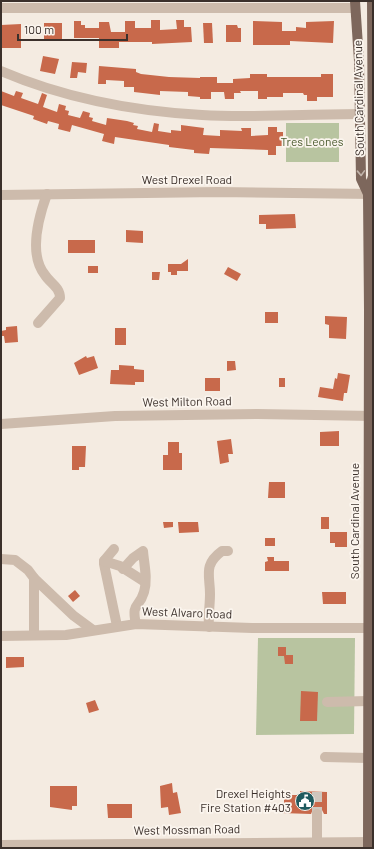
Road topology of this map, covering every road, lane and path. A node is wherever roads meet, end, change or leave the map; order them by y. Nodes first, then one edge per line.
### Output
1 (372, 1) edge
2 (355, 4) edge
3 (1, 8) edge
4 (372, 26) edge
5 (359, 69) junction
6 (372, 70) junction
7 (1, 71) edge
8 (360, 114) junction
9 (373, 114) edge
10 (373, 146) edge
11 (48, 194) junction
12 (370, 194) edge
13 (1, 195) edge
14 (371, 254) edge
15 (371, 309) edge
16 (38, 324) dead end
17 (371, 359) edge
18 (370, 416) edge
19 (1, 424) edge
20 (371, 465) edge
21 (371, 519) edge
22 (114, 549) dead end
23 (228, 551) dead end
24 (1, 559) edge
25 (104, 561) junction
26 (123, 569) junction
27 (371, 574) edge
28 (34, 578) junction
29 (145, 582) junction
30 (136, 624) junction
31 (117, 626) junction
32 (209, 627) junction
33 (370, 628) edge
34 (93, 630) junction
35 (3, 633) edge
36 (34, 635) junction
37 (370, 680) edge
38 (368, 701) junction
39 (327, 702) dead end
40 (370, 732) edge
41 (325, 757) dead end
42 (368, 758) junction
43 (370, 786) edge
44 (317, 814) tunnel mouth
45 (317, 842) junction
46 (370, 844) edge
47 (1, 845) edge

1 - 4 main road, South Cardinal Avenue
2 - 3 street
2 - 5 main road, South Cardinal Avenue
4 - 6 main road, South Cardinal Avenue
5 - 6 street
5 - 8 main road, South Cardinal Avenue
6 - 9 main road, South Cardinal Avenue
7 - 8 street
8 -> 12 main road, South Cardinal Avenue
9 - 10 main road, South Cardinal Avenue
10 - 12 main road, South Cardinal Avenue
11 - 12 street, West Drexel Road
11 - 13 street, West Drexel Road
11 - 16 street
12 - 14 main road, South Cardinal Avenue
14 - 15 main road, South Cardinal Avenue
15 - 17 main road, South Cardinal Avenue
17 - 18 main road, South Cardinal Avenue
18 - 19 street, West Milton Road
18 - 20 main road, South Cardinal Avenue
20 - 21 main road, South Cardinal Avenue
21 - 27 main road, South Cardinal Avenue
22 - 25 street
23 - 32 street
24 - 28 street
25 - 26 street
25 - 31 street
26 - 29 street
26 - 29 street
27 - 33 main road, South Cardinal Avenue
28 - 34 street
28 - 36 street
29 - 30 street
30 - 31 street, West Alvaro Road
30 - 32 street, West Alvaro Road
31 - 34 street, West Alvaro Road
32 - 33 street, West Alvaro Road
33 - 37 main road, South Cardinal Avenue
34 - 36 street, West Alvaro Road
35 - 36 street, West Alvaro Road
37 - 38 main road, South Cardinal Avenue
38 - 39 street
38 - 40 main road, South Cardinal Avenue
40 - 42 main road, South Cardinal Avenue
41 - 42 street
42 - 43 main road, South Cardinal Avenue
43 - 46 main road, South Cardinal Avenue
44 - 45 street
45 - 46 street, West Mossman Road
45 - 47 street, West Mossman Road

